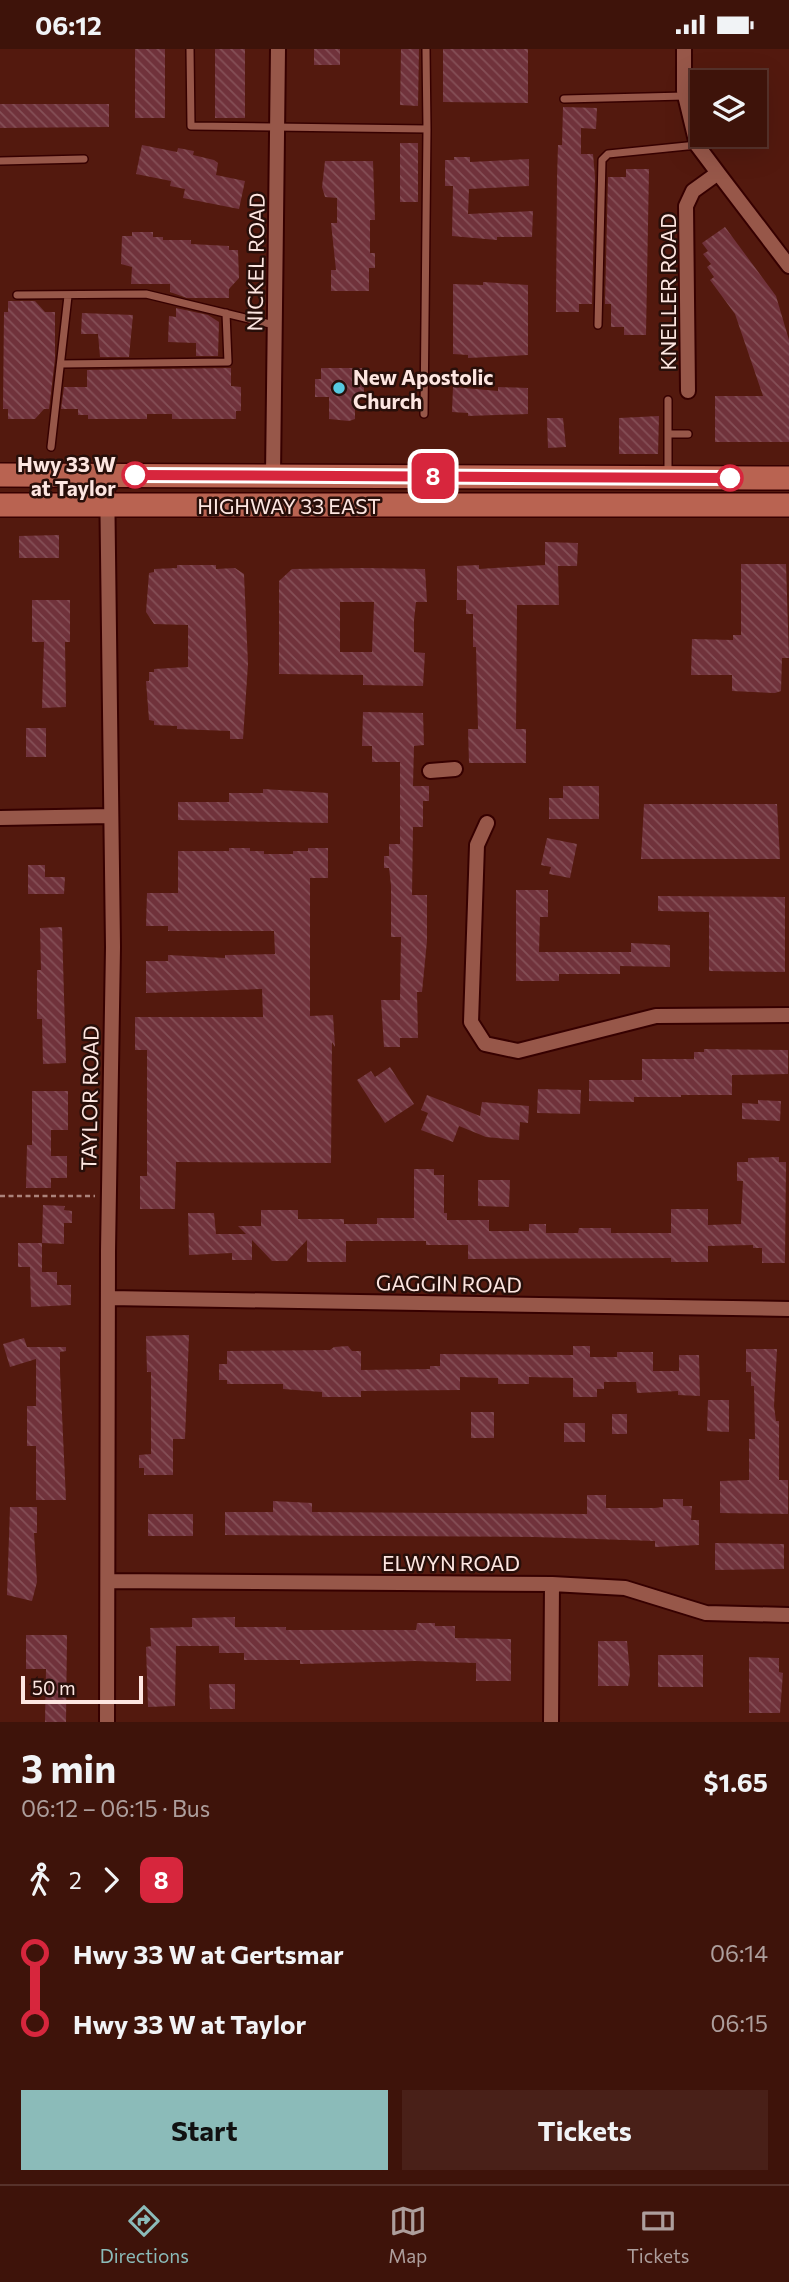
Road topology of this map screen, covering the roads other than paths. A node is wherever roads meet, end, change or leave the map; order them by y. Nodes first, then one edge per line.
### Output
1 (190, 49) edge
2 (278, 49) edge
3 (426, 49) edge
4 (684, 49) edge
5 (685, 96) junction
6 (564, 99) dead end
7 (690, 116) edge
8 (277, 127) junction
9 (427, 129) junction
10 (690, 146) edge
11 (698, 147) edge
12 (84, 159) dead end
13 (0, 162) edge
14 (718, 173) junction
15 (789, 266) edge
16 (17, 295) dead end
17 (68, 296) junction
18 (226, 313) junction
19 (275, 325) junction
20 (598, 325) dead end
21 (61, 363) junction
22 (688, 391) dead end
23 (668, 400) dead end
24 (424, 414) dead end
25 (668, 434) junction
26 (688, 434) dead end
27 (51, 447) dead end
28 (0, 475) edge
29 (107, 475) junction
30 (274, 476) junction
31 (668, 477) junction
32 (789, 478) edge
33 (0, 505) edge
34 (108, 505) junction
35 (789, 505) edge
36 (456, 769) dead end
37 (430, 771) dead end
38 (111, 816) junction
39 (0, 818) edge
40 (487, 823) dead end
41 (789, 1015) edge
42 (109, 1299) junction
43 (789, 1309) edge
44 (108, 1581) junction
45 (552, 1584) junction
46 (789, 1615) edge
47 (107, 1722) edge
48 (551, 1722) edge

1 - 8 lane
2 - 8 street, NICKEL ROAD
3 - 9 lane
4 - 5 street
5 - 6 lane
5 - 7 street
8 - 9 lane
8 - 19 street, NICKEL ROAD
9 - 24 lane
10 - 20 lane
11 - 14 street
12 - 13 lane
14 - 15 street
14 - 22 street, KNELLER ROAD
16 - 17 lane
17 - 18 lane
17 - 21 lane
18 - 19 lane
18 - 21 lane
19 - 30 street, NICKEL ROAD
21 - 27 lane
23 - 25 lane
25 - 26 lane
25 - 31 lane
28 - 29 main road
29 - 30 main road
29 - 34 street, TAYLOR ROAD
30 - 31 main road
31 - 32 main road
33 - 34 main road, HIGHWAY 33 EAST
34 - 35 main road, HIGHWAY 33 EAST
34 - 38 street, TAYLOR ROAD
36 - 37 street
38 - 39 street
38 - 42 street, TAYLOR ROAD
40 - 41 street
42 - 43 street, GAGGIN ROAD
42 - 44 street, TAYLOR ROAD
44 - 45 street, ELWYN ROAD
44 - 47 street, TAYLOR ROAD
45 - 46 street, ELWYN ROAD
45 - 48 street

